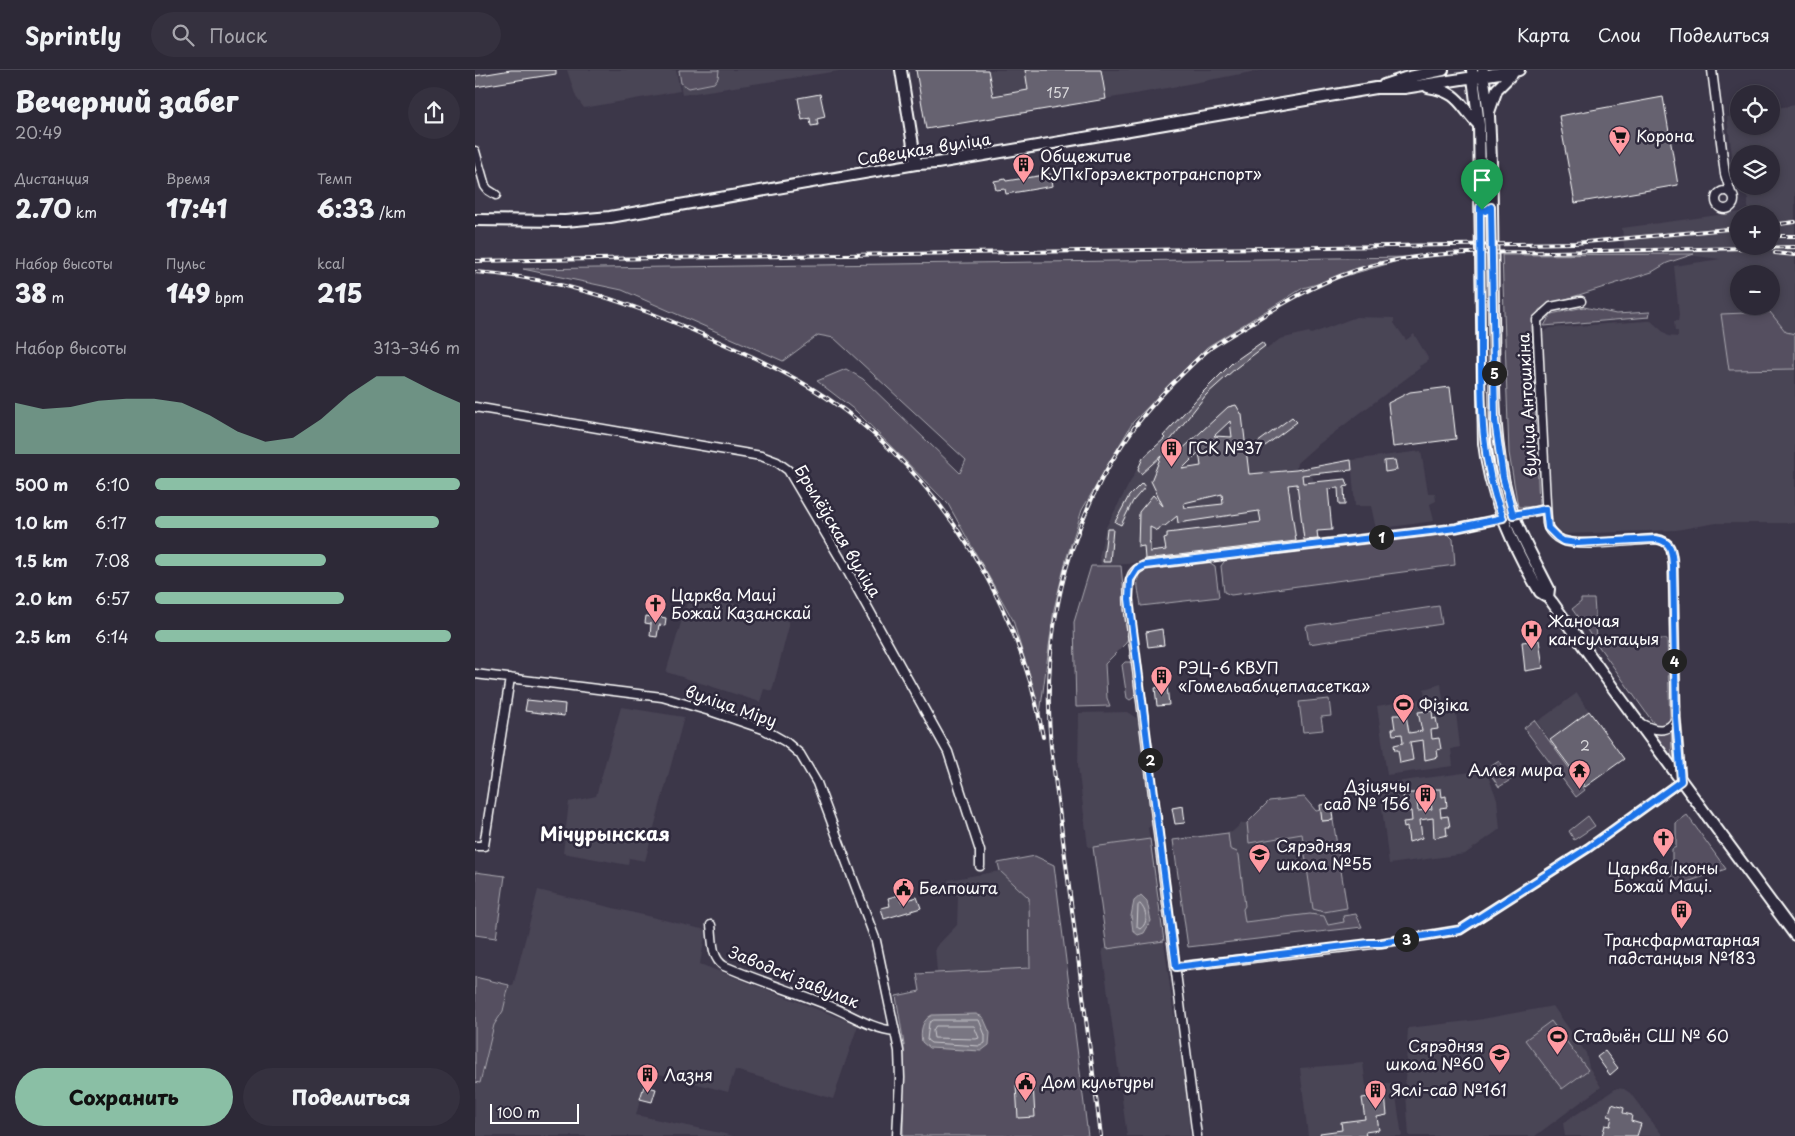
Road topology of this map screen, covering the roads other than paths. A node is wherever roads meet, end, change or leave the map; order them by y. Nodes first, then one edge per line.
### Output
1 (901, 70) edge
2 (1440, 70) edge
3 (1517, 70) edge
4 (1712, 70) edge
5 (1477, 74) edge
6 (1417, 86) junction
7 (1375, 88) junction
8 (1489, 113) junction
9 (1479, 125) junction
10 (475, 151) edge
11 (916, 164) junction
12 (1725, 174) junction
13 (1730, 190) edge
14 (1719, 192) junction
15 (1730, 192) edge
16 (496, 195) dead end
17 (1732, 195) edge
18 (1480, 207) junction
19 (1491, 207) junction
20 (475, 220) edge
21 (1581, 301) dead end
22 (477, 406) edge
23 (1546, 509) junction
24 (1508, 517) junction
25 (475, 674) edge
26 (510, 678) junction
27 (1676, 718) junction
28 (1638, 722) junction
29 (1681, 781) junction
30 (475, 846) edge
31 (980, 866) dead end
32 (711, 925) dead end
33 (1795, 936) edge
34 (1176, 967) junction
35 (895, 1031) junction
36 (897, 1136) edge
37 (1197, 1136) edge

1 - 11 main road
2 - 7 main road, Савецкая вуліца
3 - 5 main road, Савецкая вуліца
3 - 8 main road
4 - 12 street
5 - 6 main road, Савецкая вуліца
5 - 8 main road
5 - 9 main road
6 - 7 main road, Савецкая вуліца
6 - 9 main road
7 - 11 main road, Савецкая вуліца
8 - 19 main road
9 - 18 main road
10 - 16 street
11 - 20 main road, Савецкая вуліца
12 - 13 street
12 - 14 street
14 - 15 street
14 - 17 street
18 - 19 main road
18 - 24 main road
19 - 24 main road
21 - 23 street, вуліца Антошкіна
22 - 31 street, Брылёўская вуліца
23 - 24 street
23 - 27 street, вуліца Антошкіна
24 - 28 main road
24 - 34 street
25 - 26 street, вуліца Міру
26 - 30 street
26 - 35 street, вуліца Міру
27 - 28 street
27 - 29 street, вуліца Антошкіна
28 - 29 main road
29 - 33 main road
29 - 34 street
32 - 35 street, Заводскі завулак
34 - 37 street
35 - 36 street, вуліца Міру

